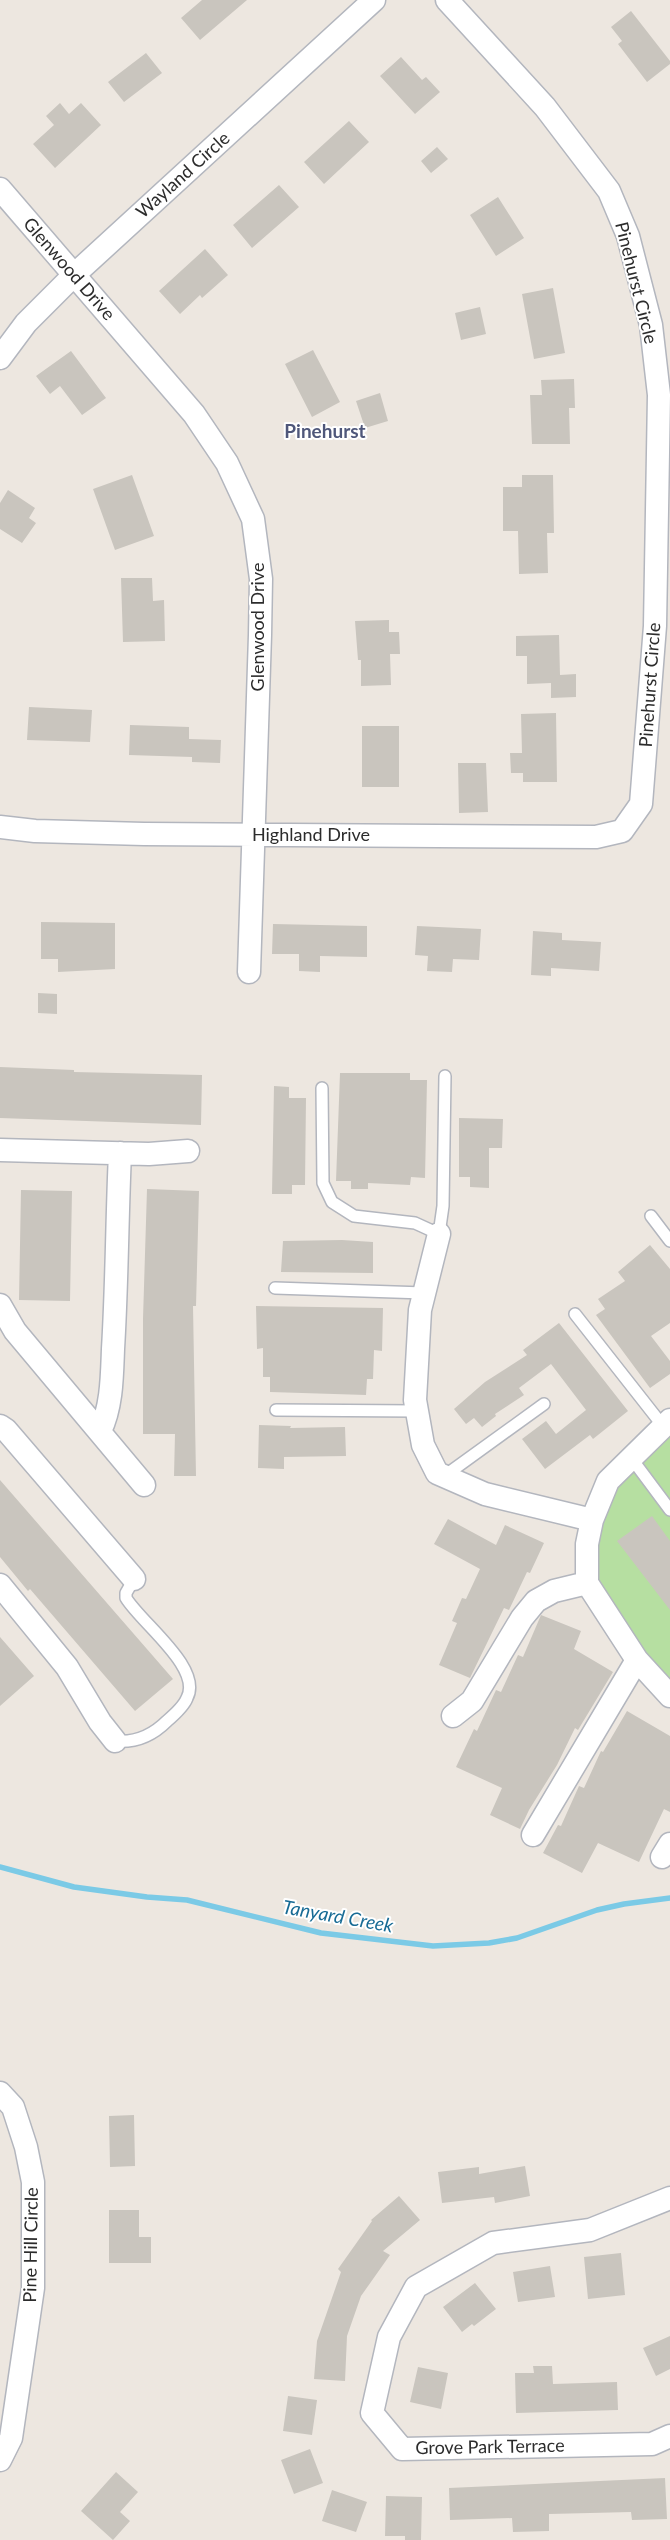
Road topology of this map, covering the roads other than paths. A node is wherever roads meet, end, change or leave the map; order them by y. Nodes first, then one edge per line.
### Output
1 (374, 0) edge
2 (447, 0) edge
3 (0, 189) edge
4 (74, 274) junction
5 (0, 358) edge
6 (0, 827) edge
7 (622, 831) joint
8 (254, 834) junction
9 (249, 972) dead end
10 (444, 1076) dead end
11 (322, 1088) dead end
12 (0, 1150) edge
13 (188, 1151) dead end
14 (120, 1153) junction
15 (651, 1216) dead end
16 (439, 1234) junction
17 (670, 1241) edge
18 (275, 1288) dead end
19 (424, 1293) junction
20 (0, 1305) edge
21 (575, 1314) dead end
22 (544, 1404) dead end
23 (276, 1410) dead end
24 (416, 1411) junction
25 (666, 1423) edge
26 (0, 1426) edge
27 (100, 1431) junction
28 (632, 1460) junction
29 (444, 1477) junction
30 (144, 1485) dead end
31 (670, 1510) edge
32 (592, 1520) junction
33 (134, 1579) joint
34 (587, 1583) junction
35 (0, 1586) edge
36 (637, 1660) junction
37 (670, 1696) edge
38 (453, 1716) dead end
39 (115, 1741) joint
40 (533, 1836) dead end
41 (0, 2093) edge
42 (670, 2198) edge
43 (670, 2436) edge
44 (0, 2460) edge

1 - 4 street, Wayland Circle
2 - 7 street, Pinehurst Circle
3 - 4 street, Glenwood Drive
4 - 5 street, Wayland Circle
4 - 8 street, Glenwood Drive
6 - 8 street, Highland Drive
7 - 8 street, Highland Drive
8 - 9 street, Glenwood Drive
10 - 16 lane
11 - 16 lane
12 - 14 street
13 - 14 street
14 - 27 street
15 - 17 lane
16 - 19 street
18 - 19 lane
19 - 24 street
20 - 27 street
21 - 25 lane
22 - 29 lane
23 - 24 lane
24 - 29 street
25 - 28 street
26 - 33 street
27 - 30 street
28 - 31 lane
28 - 32 street
29 - 32 street
32 - 34 street
33 - 39 lane
34 - 36 street
34 - 38 street
35 - 39 street
36 - 37 street
36 - 40 street
41 - 44 street, Pine Hill Circle
42 - 43 street, Grove Park Terrace

